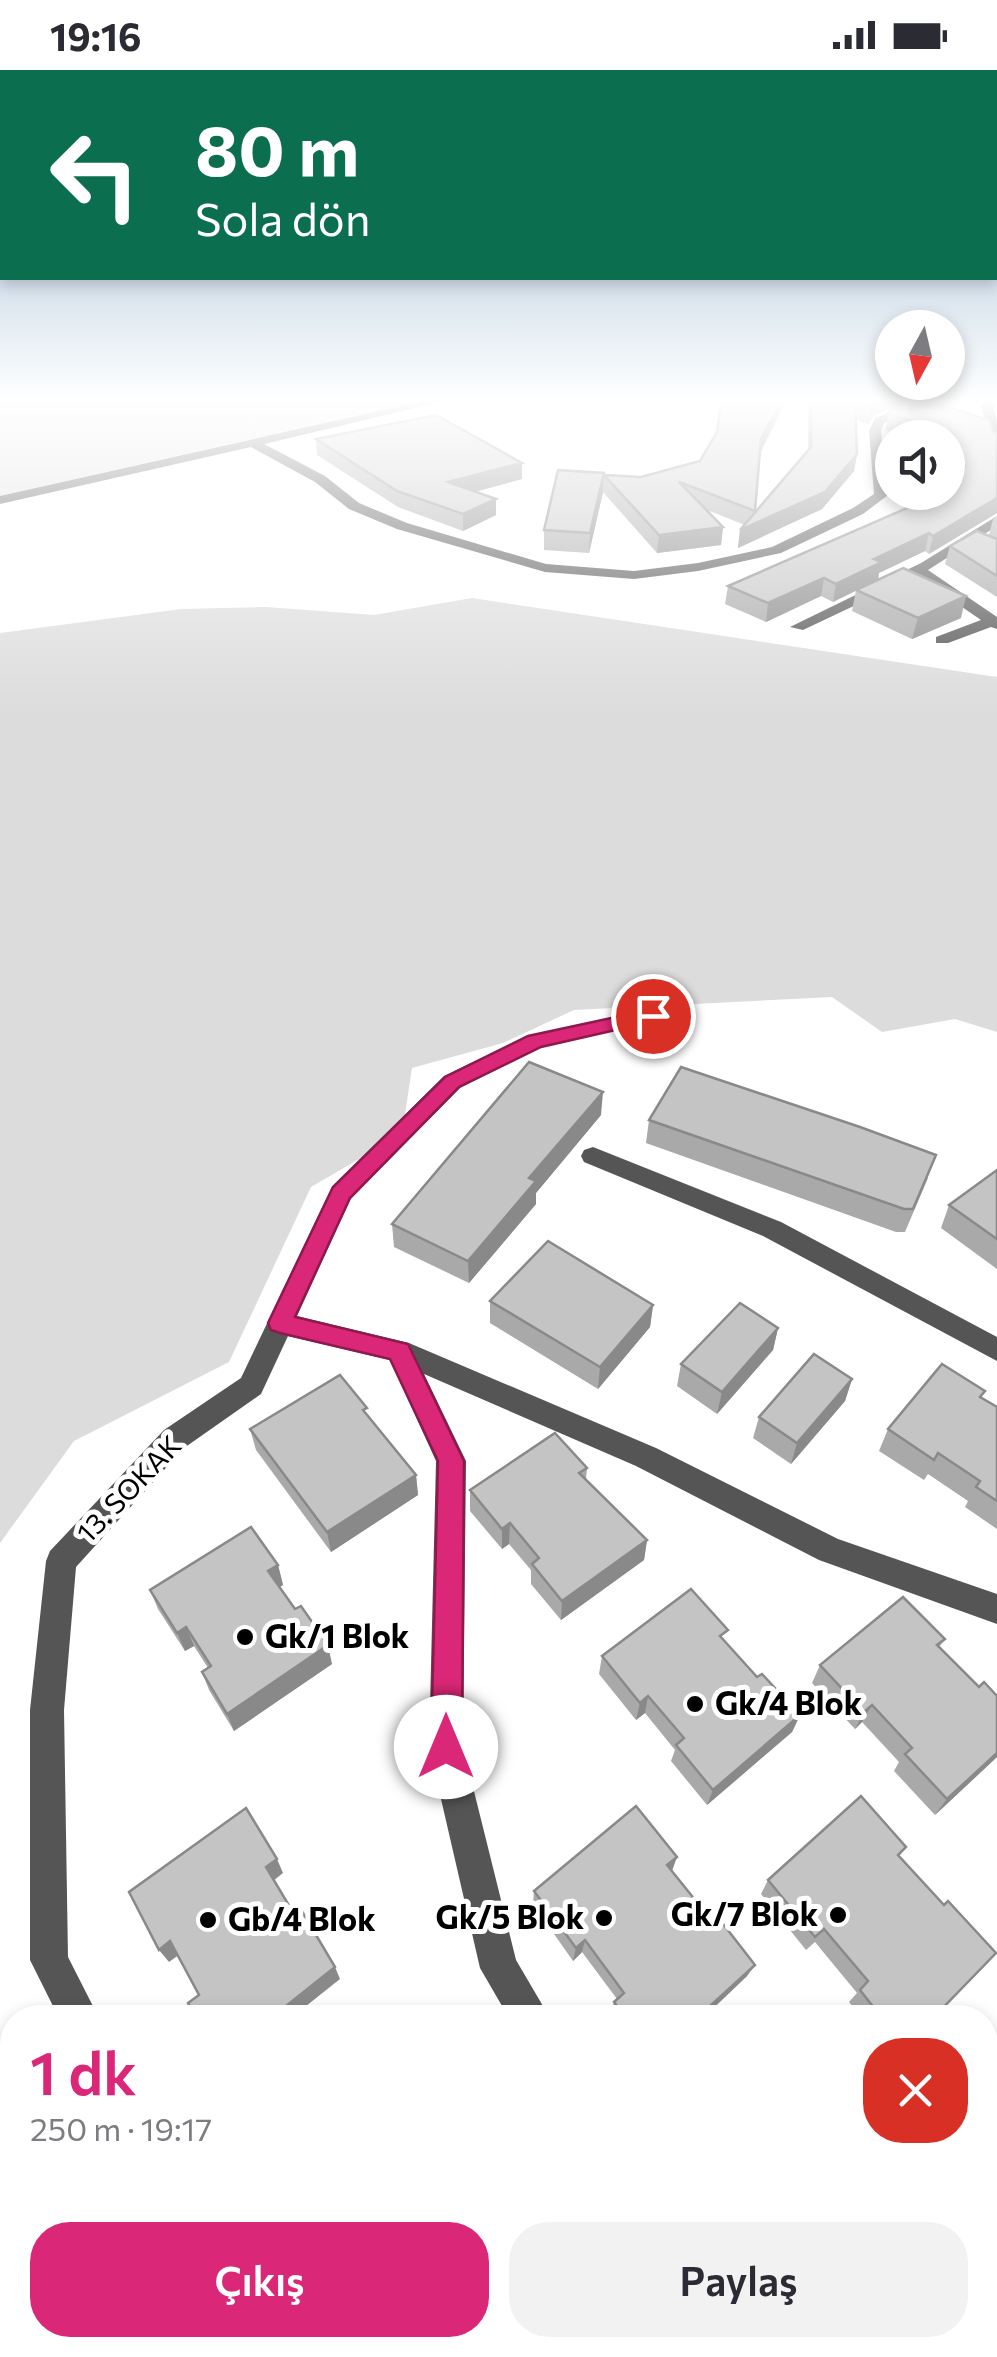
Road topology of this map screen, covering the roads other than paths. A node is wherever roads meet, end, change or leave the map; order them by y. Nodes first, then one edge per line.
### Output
1 (351, 504) edge
2 (869, 504) edge
3 (997, 520) edge
4 (916, 569) junction
5 (995, 622) edge
6 (798, 627) dead end
7 (942, 640) dead end
8 (653, 1016) dead end
9 (592, 1156) dead end
10 (280, 1323) junction
11 (997, 1350) edge
12 (399, 1351) junction
13 (997, 1609) edge
14 (73, 2005) edge
15 (522, 2005) edge

1 - 2 street
3 - 4 street
4 - 5 street
4 - 6 street
5 - 7 street
8 - 10 street, 13. SOKAK
9 - 11 street
10 - 12 street
10 - 14 street, 13. SOKAK
12 - 13 street
12 - 15 street

